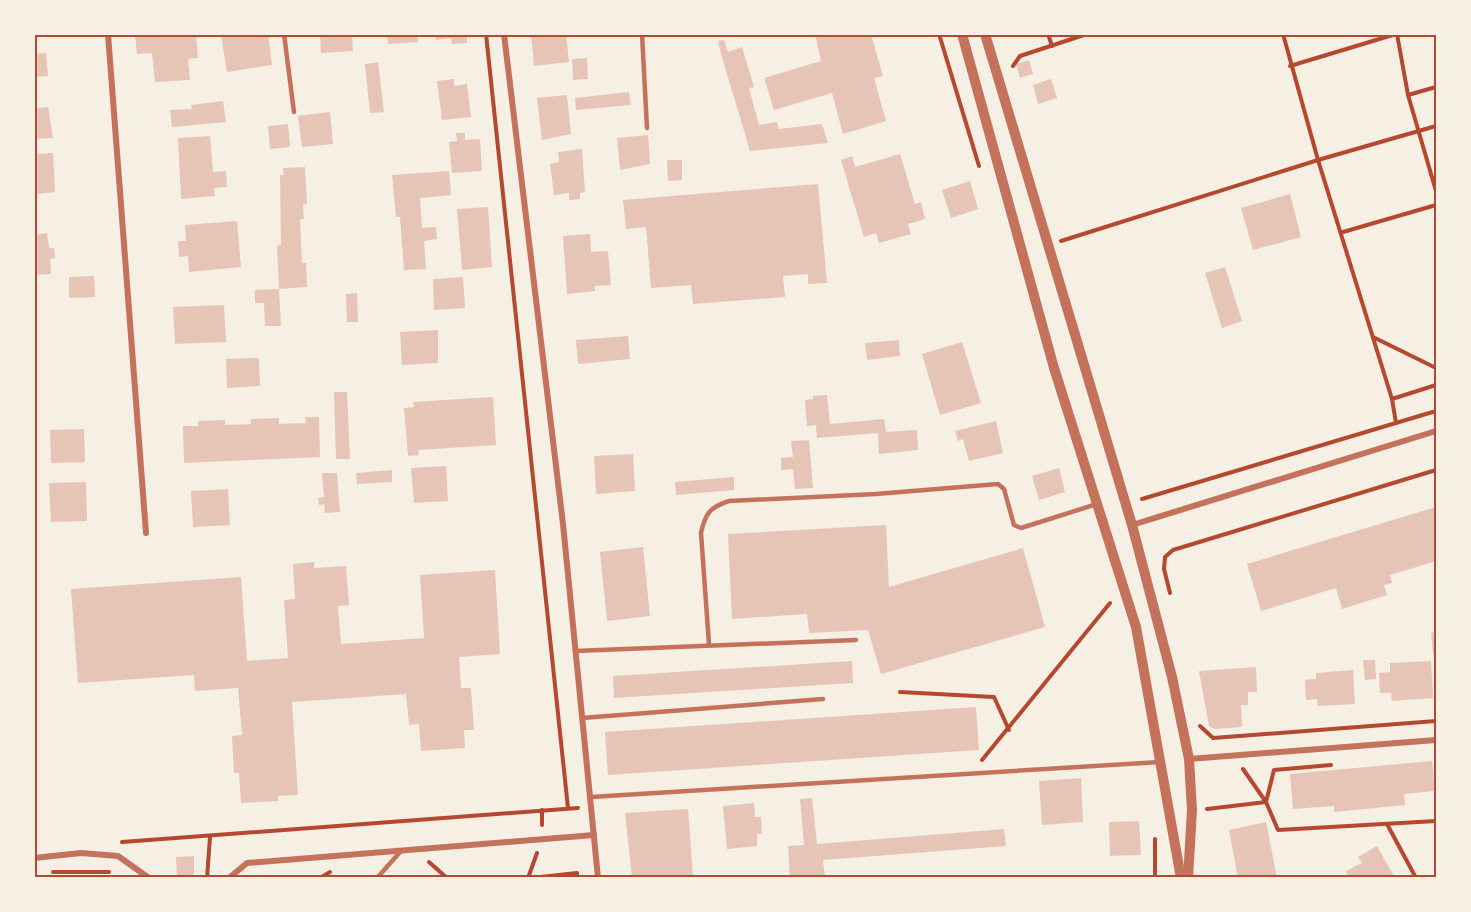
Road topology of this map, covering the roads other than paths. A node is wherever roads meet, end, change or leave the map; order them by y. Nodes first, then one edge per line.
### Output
1 (108, 34) edge
2 (284, 34) edge
3 (504, 34) edge
4 (642, 34) edge
5 (962, 34) edge
6 (985, 34) edge
7 (294, 112) dead end
8 (647, 128) dead end
9 (1437, 431) edge
10 (1097, 504) junction
11 (1132, 525) junction
12 (146, 533) dead end
13 (855, 640) dead end
14 (709, 644) junction
15 (575, 651) junction
16 (823, 699) dead end
17 (582, 718) junction
18 (1437, 740) edge
19 (1189, 759) junction
20 (1161, 762) junction
21 (591, 797) junction
22 (594, 835) junction
23 (402, 849) junction
24 (34, 858) edge
25 (149, 878) edge
26 (229, 878) edge
27 (377, 878) edge
28 (598, 878) edge
29 (1181, 878) edge
30 (1188, 878) edge

1 - 12 street
2 - 7 lane
3 - 15 street
4 - 8 lane
5 - 10 street
6 - 11 street
9 - 11 street
10 - 14 lane
10 - 20 street
11 - 19 street
13 - 14 lane
14 - 15 lane
15 - 17 street
16 - 17 lane
17 - 21 street
18 - 19 street
19 - 30 street
20 - 21 lane
20 - 29 street
21 - 22 street
22 - 23 street
22 - 28 street
23 - 26 street
23 - 27 lane
24 - 25 street

